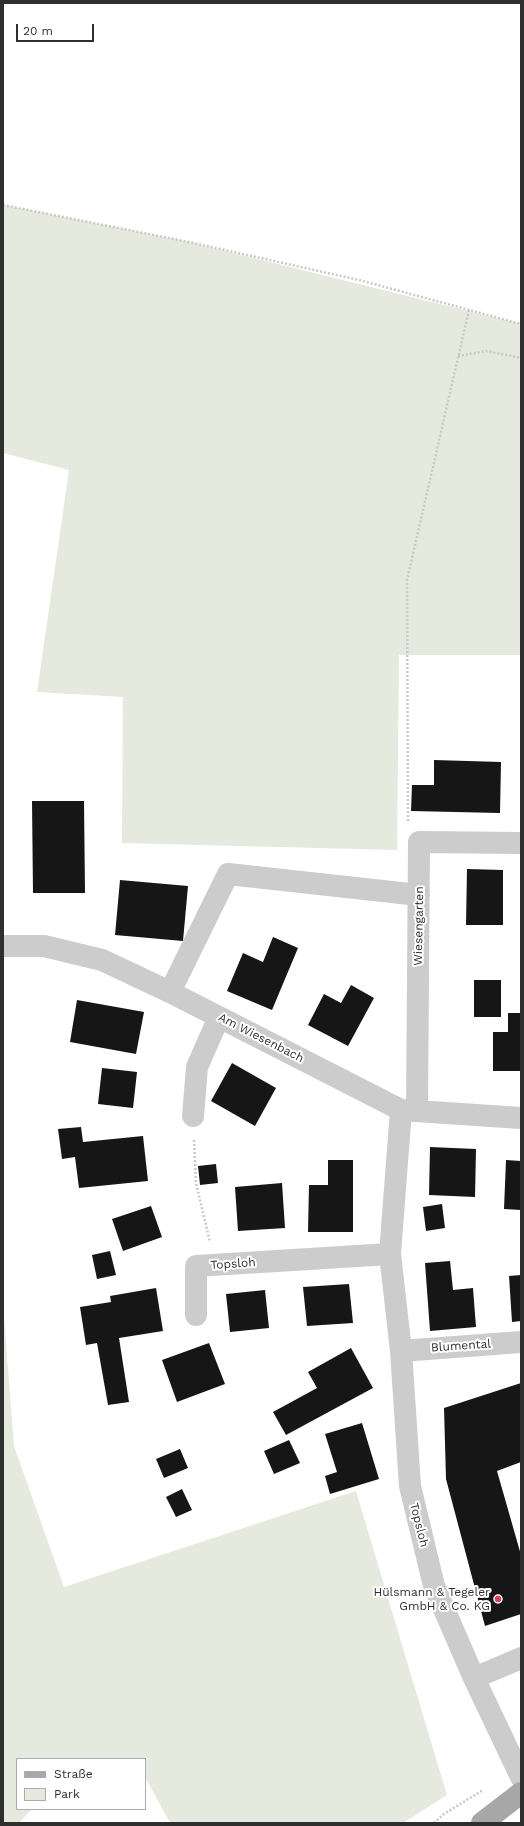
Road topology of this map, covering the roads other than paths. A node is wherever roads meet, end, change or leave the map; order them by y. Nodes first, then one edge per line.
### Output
1 (521, 843) edge
2 (419, 895) junction
3 (3, 946) edge
4 (170, 992) junction
5 (219, 1017) junction
6 (409, 1110) junction
7 (193, 1116) road end
8 (521, 1118) edge
9 (390, 1254) junction
10 (196, 1314) dead end
11 (521, 1342) edge
12 (401, 1351) junction
13 (521, 1658) edge
14 (474, 1678) junction
15 (521, 1777) edge
16 (521, 1793) edge
17 (482, 1823) edge

1 - 2 street, Wiesengarten
2 - 4 street
2 - 6 street, Wiesengarten
3 - 4 street, Am Wiesenbach
4 - 5 street, Am Wiesenbach
5 - 6 street, Am Wiesenbach
5 - 7 street
6 - 8 street, Am Wiesenbach
6 - 9 street, Topsloh
9 - 10 street, Topsloh
9 - 12 street, Topsloh
11 - 12 street, Blumental
12 - 14 street, Topsloh
13 - 14 street
14 - 15 street, Topsloh
16 - 17 main road

